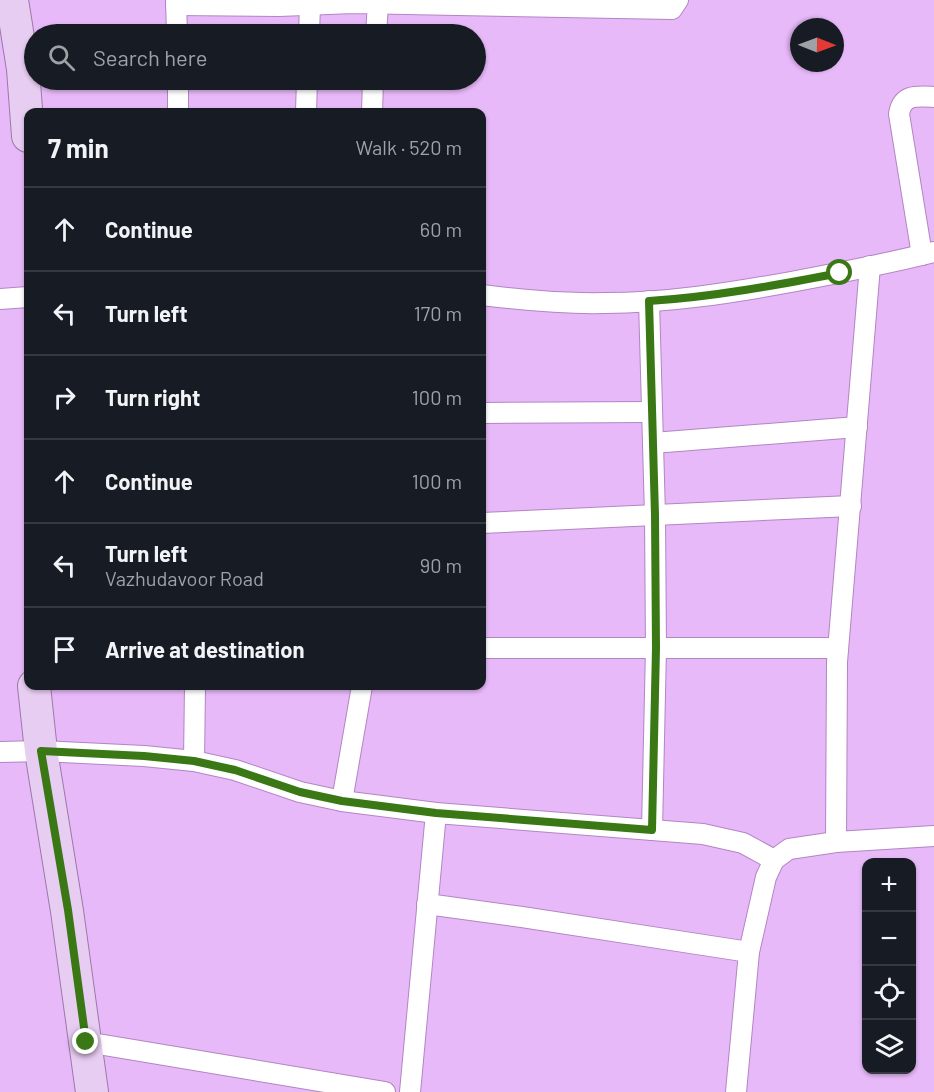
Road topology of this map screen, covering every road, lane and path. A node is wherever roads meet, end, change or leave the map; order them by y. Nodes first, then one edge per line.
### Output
1 (12, 0) edge
2 (678, 0) edge
3 (176, 2) edge
4 (370, 2) edge
5 (505, 3) edge
6 (310, 6) junction
7 (177, 24) edge
8 (309, 24) edge
9 (374, 24) edge
10 (24, 82) edge
11 (25, 90) edge
12 (178, 90) edge
13 (307, 90) edge
14 (373, 90) edge
15 (934, 97) edge
16 (26, 108) edge
17 (178, 108) edge
18 (306, 108) edge
19 (372, 108) edge
20 (928, 254) edge
21 (870, 266) junction
22 (486, 295) edge
23 (24, 297) edge
24 (0, 299) edge
25 (649, 301) junction
26 (652, 412) junction
27 (486, 413) edge
28 (857, 427) junction
29 (653, 443) junction
30 (851, 506) junction
31 (655, 515) junction
32 (486, 523) edge
33 (486, 648) edge
34 (656, 648) junction
35 (838, 648) junction
36 (34, 690) edge
37 (195, 690) edge
38 (361, 690) edge
39 (41, 751) junction
40 (0, 752) edge
41 (194, 761) junction
42 (342, 801) junction
43 (436, 813) junction
44 (652, 830) junction
45 (934, 836) edge
46 (836, 842) junction
47 (774, 860) junction
48 (427, 904) junction
49 (749, 952) junction
50 (86, 1042) junction
51 (92, 1092) edge
52 (385, 1092) edge
53 (410, 1092) edge
54 (736, 1092) edge

1 - 10 main road
2 - 5 street
3 - 6 street
3 - 7 street
4 - 5 street
4 - 6 street
4 - 9 street
6 - 8 street
11 - 16 main road
12 - 17 street
13 - 18 street
14 - 19 street
15 - 20 street
20 - 21 street
21 - 25 street
21 - 28 street
22 - 25 street
23 - 24 street
25 - 26 street
26 - 27 street
26 - 29 street
28 - 29 street
28 - 30 street
29 - 31 street
30 - 31 street
30 - 35 street
31 - 32 street
31 - 34 street
33 - 34 street
34 - 35 street
34 - 44 street
35 - 46 street
36 - 39 main road
37 - 41 street
38 - 42 street
39 - 40 street
39 - 41 street
39 - 50 main road
41 - 42 street
42 - 43 street
43 - 44 street
43 - 48 street
44 - 47 street
45 - 46 street
46 - 47 street
47 - 49 street
48 - 49 street
48 - 53 street
49 - 54 street
50 - 51 main road
50 - 52 street

